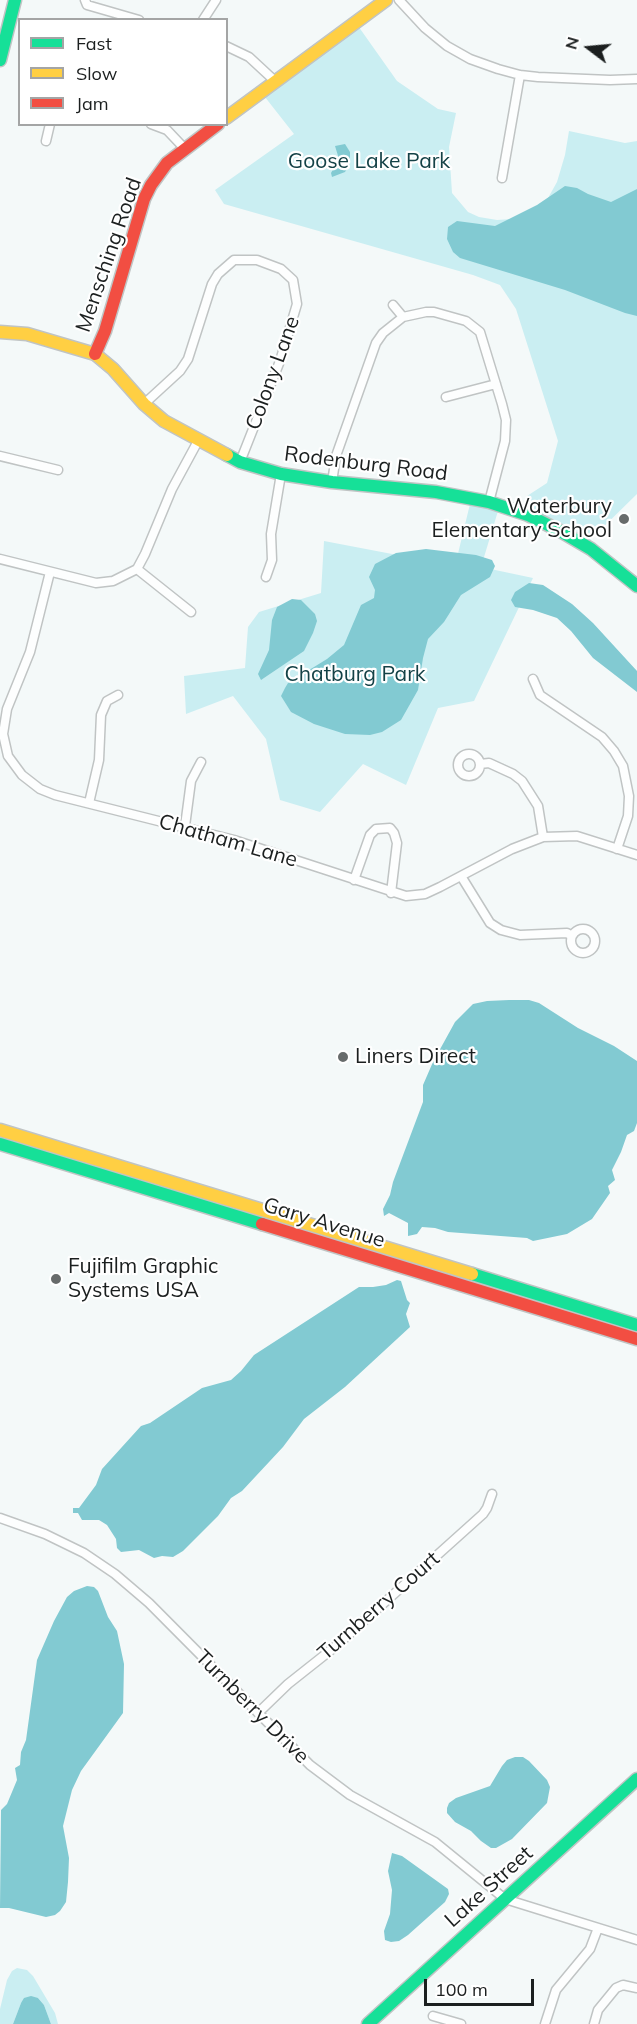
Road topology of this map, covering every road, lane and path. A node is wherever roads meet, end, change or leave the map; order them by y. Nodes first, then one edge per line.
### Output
1 (15, 0) edge
2 (85, 0) edge
3 (216, 0) edge
4 (386, 0) edge
5 (399, 0) edge
6 (132, 18) edge
7 (204, 18) edge
8 (228, 47) edge
9 (0, 60) edge
10 (520, 75) junction
11 (637, 79) edge
12 (276, 82) junction
13 (228, 117) edge
14 (50, 126) edge
15 (157, 126) edge
16 (215, 126) edge
17 (46, 141) dead end
18 (185, 149) junction
19 (502, 178) dead end
20 (393, 305) dead end
21 (403, 317) junction
22 (0, 332) edge
23 (95, 354) junction
24 (496, 384) junction
25 (446, 397) dead end
26 (144, 404) junction
27 (198, 441) junction
28 (0, 456) edge
29 (240, 462) junction
30 (58, 470) dead end
31 (281, 474) junction
32 (332, 482) junction
33 (489, 502) junction
34 (0, 559) edge
35 (137, 569) junction
36 (50, 572) junction
37 (266, 577) dead end
38 (637, 586) edge
39 (191, 612) dead end
40 (533, 679) dead end
41 (118, 695) dead end
42 (201, 762) dead end
43 (480, 764) dead end
44 (89, 803) junction
45 (185, 826) junction
46 (543, 837) junction
47 (617, 849) junction
48 (637, 855) edge
49 (460, 876) junction
50 (354, 880) junction
51 (391, 893) junction
52 (572, 936) dead end
53 (0, 1130) edge
54 (0, 1144) edge
55 (637, 1325) edge
56 (637, 1339) edge
57 (492, 1494) dead end
58 (0, 1518) edge
59 (258, 1713) junction
60 (637, 1779) edge
61 (505, 1899) junction
62 (598, 1928) junction
63 (637, 1940) edge
64 (637, 1988) edge
65 (433, 2016) dead end
66 (368, 2024) edge
67 (461, 2024) edge
68 (545, 2024) edge
69 (594, 2024) edge

1 - 9 main road
2 - 6 street
3 - 7 street
4 - 12 main road
5 - 10 street
8 - 12 street
10 - 11 street
10 - 19 street
12 - 13 main road
14 - 17 street
15 - 18 street
16 - 18 main road, Mensching Road
18 - 23 main road, Mensching Road
20 - 21 street
21 - 24 street
21 - 32 street
22 - 23 main road, Rodenburg Road
23 - 26 main road, Rodenburg Road
24 - 25 street
24 - 33 street
26 - 27 main road, Rodenburg Road
26 - 29 street, Colony Lane
27 - 29 main road, Rodenburg Road
27 - 35 street
28 - 30 street
29 - 31 main road, Rodenburg Road
31 - 32 main road, Rodenburg Road
31 - 37 street
32 - 33 main road, Rodenburg Road
33 - 38 main road, Rodenburg Road
34 - 36 street
35 - 36 street
35 - 39 street
36 - 44 street, Chatham Lane
40 - 47 street
41 - 44 street
42 - 45 street
43 - 46 street
44 - 45 street, Chatham Lane
45 - 50 street, Chatham Lane
46 - 47 street, Chatham Lane
46 - 49 street, Chatham Lane
47 - 48 street, Chatham Lane
49 - 51 street, Chatham Lane
49 - 52 street
50 - 51 street, Chatham Lane
50 - 51 street
53 - 55 main road, Gary Avenue
54 - 56 main road, Gary Avenue
57 - 59 street, Turnberry Court
58 - 59 street, Turnberry Drive
59 - 61 street, Turnberry Drive
60 - 61 main road, Lake Street
61 - 62 street
61 - 66 main road, Lake Street
62 - 63 street
62 - 68 street
64 - 69 street
65 - 67 street

